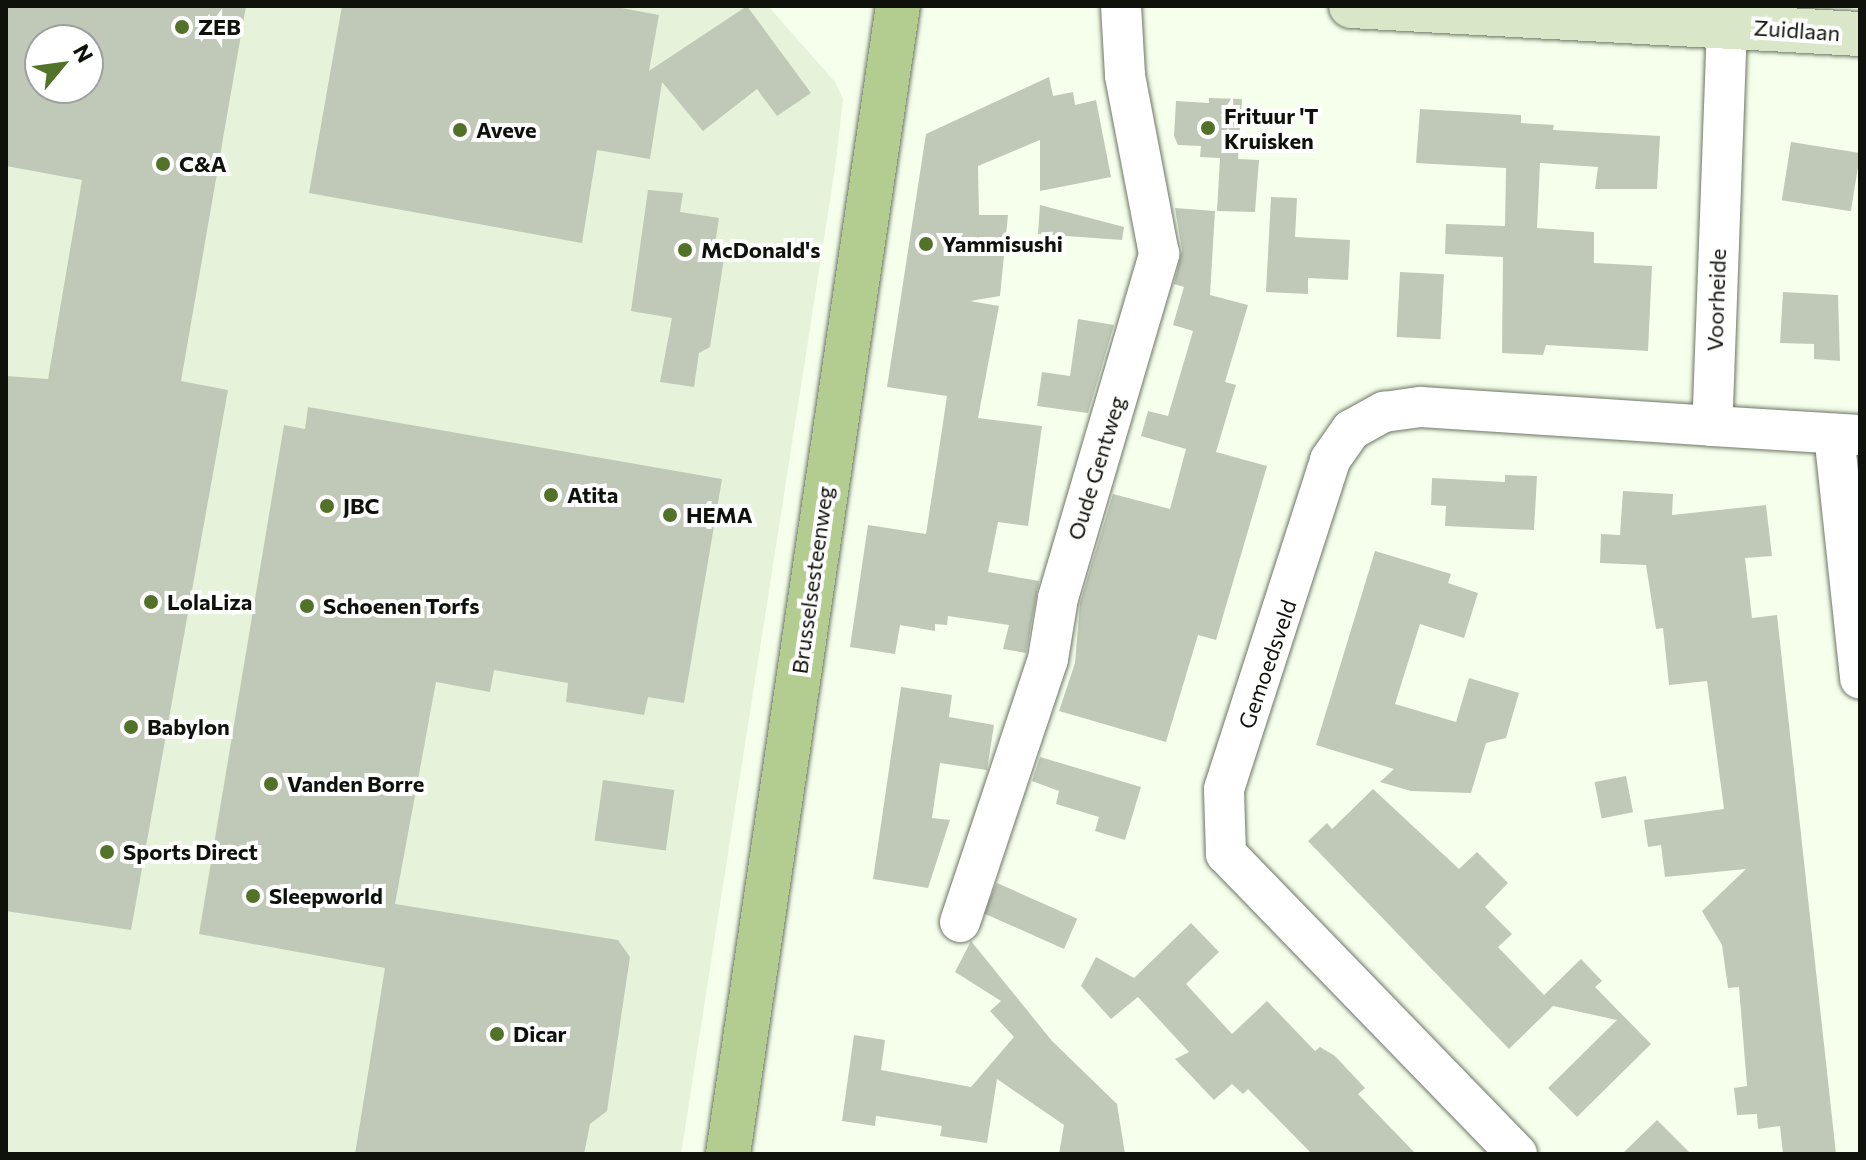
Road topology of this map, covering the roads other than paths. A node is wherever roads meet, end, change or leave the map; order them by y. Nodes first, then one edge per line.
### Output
1 (898, 6) edge
2 (1121, 6) edge
3 (1351, 6) edge
4 (1727, 25) junction
5 (1860, 34) edge
6 (1712, 426) junction
7 (1847, 435) edge
8 (1860, 679) edge
9 (960, 922) dead end
10 (728, 1154) edge
11 (1517, 1154) edge

1 - 10 main road, Brusselsesteenweg
2 - 9 street, Oude Gentweg
3 - 4 main road, Zuidlaan
4 - 5 main road, Zuidlaan
4 - 6 street, Voorheide
6 - 7 street
6 - 11 street, Gemoedsveld
7 - 8 street

